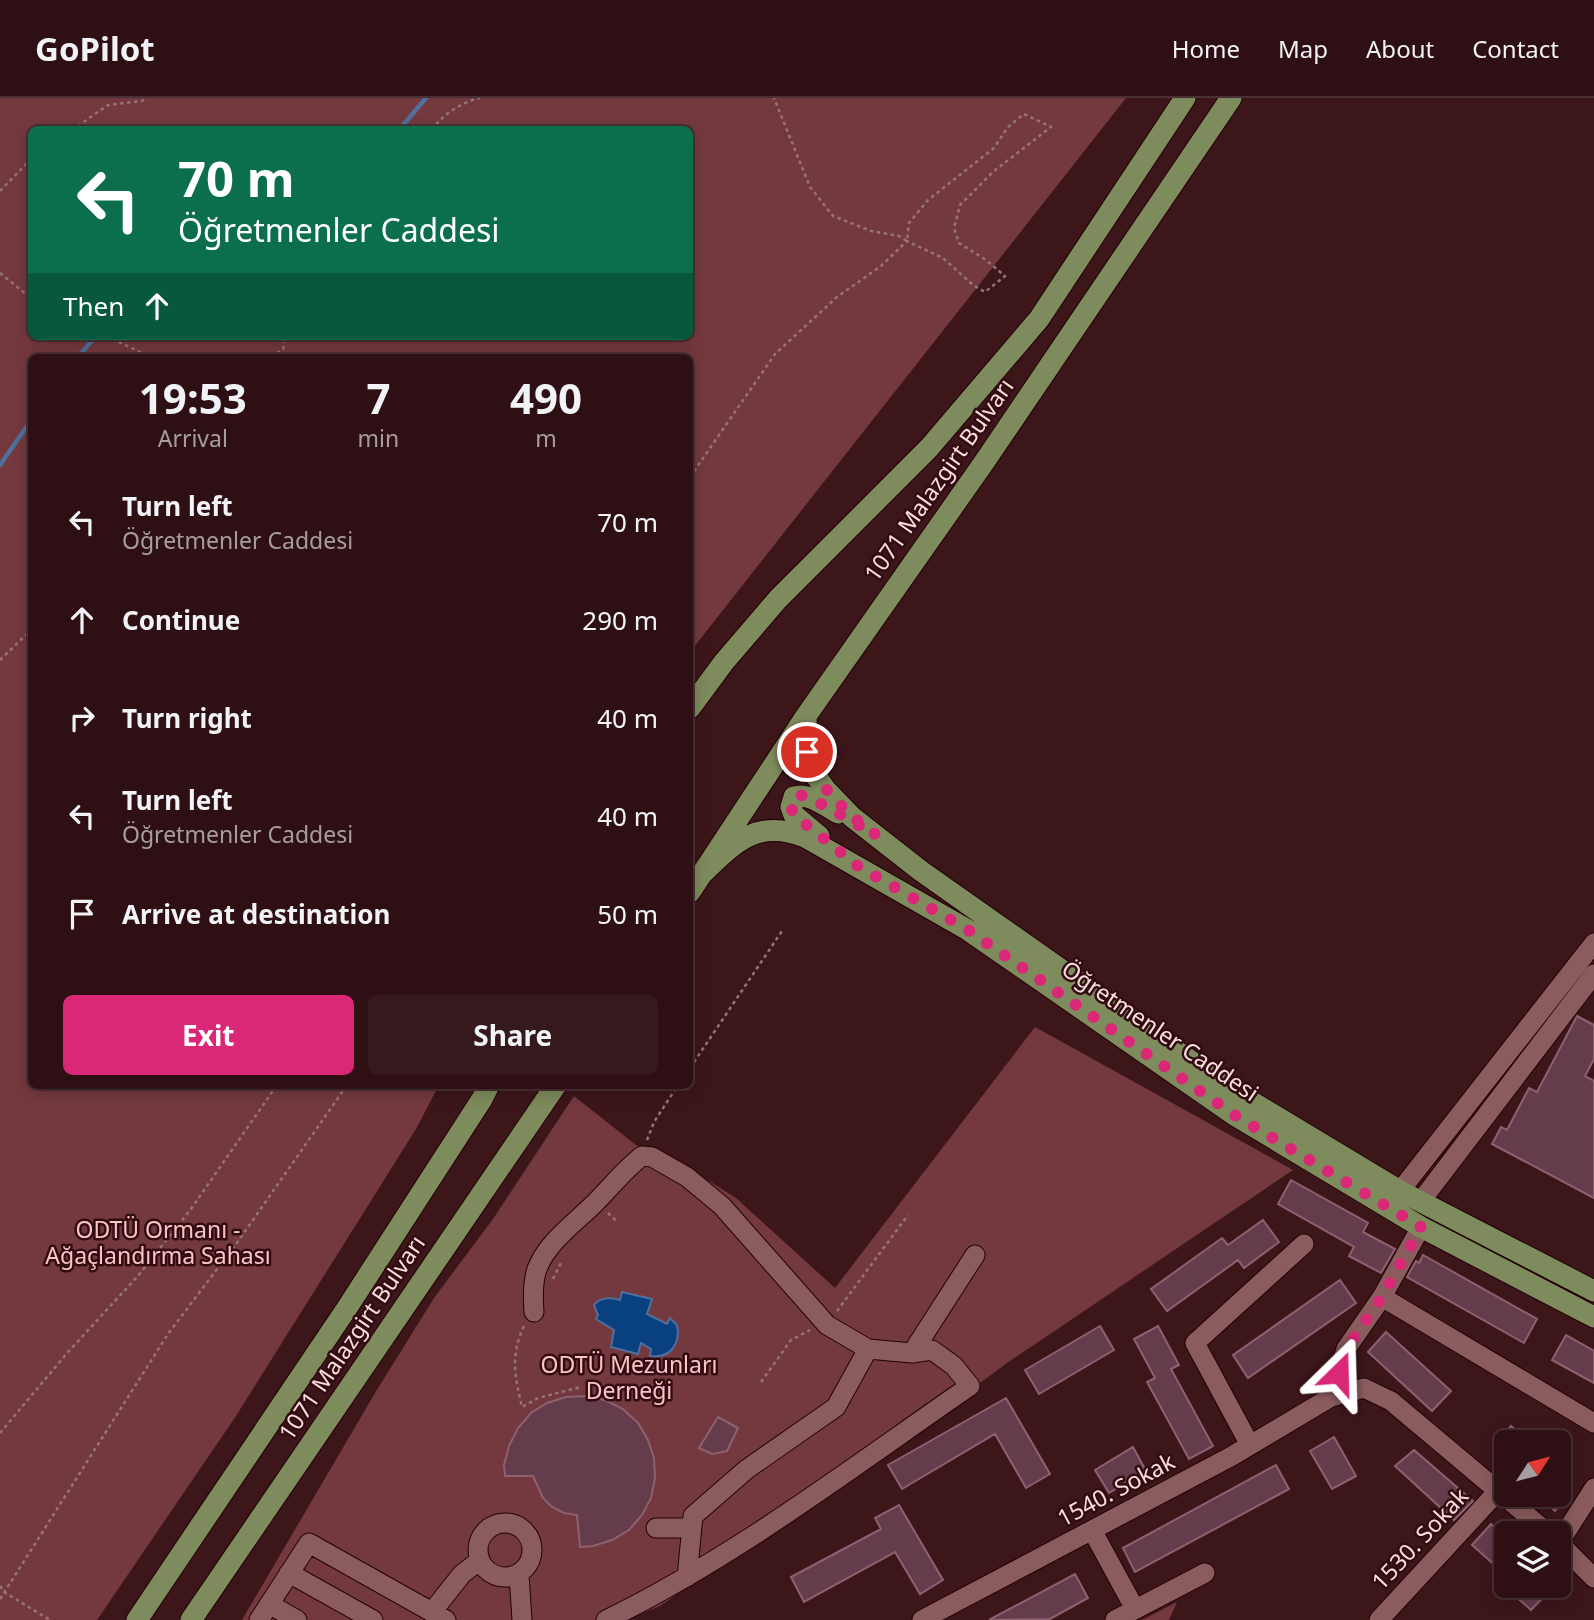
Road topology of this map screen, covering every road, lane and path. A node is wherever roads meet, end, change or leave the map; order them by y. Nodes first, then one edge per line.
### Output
1 (146, 98) edge
2 (480, 98) edge
3 (774, 98) edge
4 (1185, 98) edge
5 (1231, 98) edge
6 (78, 126) edge
7 (435, 126) edge
8 (28, 162) edge
9 (0, 191) edge
10 (907, 241) junction
11 (0, 273) edge
12 (28, 296) edge
13 (115, 340) edge
14 (285, 340) edge
15 (145, 354) edge
16 (276, 354) edge
17 (693, 473) edge
18 (28, 633) edge
19 (0, 660) edge
20 (693, 704) edge
21 (806, 716) junction
22 (876, 835) junction
23 (858, 866) junction
24 (703, 873) junction
25 (693, 888) edge
26 (782, 931) dead end
27 (1594, 943) edge
28 (1594, 974) edge
29 (693, 1064) edge
30 (274, 1089) edge
31 (344, 1089) edge
32 (487, 1089) edge
33 (553, 1089) edge
34 (675, 1089) edge
35 (642, 1156) junction
36 (1400, 1191) junction
37 (1421, 1201) junction
38 (908, 1215) dead end
39 (1421, 1227) junction
40 (1304, 1244) dead end
41 (975, 1255) dead end
42 (1594, 1290) edge
43 (1382, 1297) junction
44 (534, 1312) dead end
45 (1594, 1317) edge
46 (827, 1325) junction
47 (802, 1332) dead end
48 (869, 1349) junction
49 (912, 1353) junction
50 (761, 1382) dead end
51 (581, 1387) dead end
52 (1331, 1397) junction
53 (522, 1407) dead end
54 (1594, 1423) edge
55 (0, 1433) edge
56 (1250, 1446) junction
57 (1494, 1488) edge
58 (1594, 1488) edge
59 (1494, 1495) edge
60 (1517, 1507) edge
61 (1534, 1521) edge
62 (1571, 1524) edge
63 (656, 1528) dead end
64 (691, 1528) junction
65 (1092, 1530) junction
66 (1571, 1555) edge
67 (480, 1561) junction
68 (289, 1573) junction
69 (1205, 1573) dead end
70 (519, 1575) junction
71 (687, 1577) junction
72 (1594, 1578) edge
73 (0, 1586) edge
74 (4, 1592) junction
75 (0, 1599) edge
76 (1135, 1609) junction
77 (264, 1612) edge
78 (439, 1616) edge
79 (926, 1619) edge
80 (50, 1620) edge
81 (137, 1620) edge
82 (191, 1620) edge
83 (296, 1620) edge
84 (373, 1620) edge
85 (522, 1620) edge
86 (606, 1620) edge
87 (1115, 1620) edge
88 (1379, 1620) edge

1 - 6 path
2 - 7 path
3 - 10 path
4 - 20 main road, 1071 Malazgirt Bulvarı
5 - 21 main road, 1071 Malazgirt Bulvarı
8 - 9 path
10 - 10 path
10 - 17 path
11 - 12 path
13 - 15 path
14 - 16 path
18 - 19 path
21 - 22 main road, Öğretmenler Caddesi
21 - 24 main road, 1071 Malazgirt Bulvarı
22 - 23 main road
22 - 36 main road, Öğretmenler Caddesi
23 - 24 main road, Öğretmenler Caddesi
23 - 39 main road, Öğretmenler Caddesi
24 - 25 main road, 1071 Malazgirt Bulvarı
26 - 29 path
27 - 36 street
28 - 37 street
30 - 55 path
31 - 74 path
32 - 81 main road, 1071 Malazgirt Bulvarı
33 - 82 main road, 1071 Malazgirt Bulvarı
34 - 35 path
35 - 44 street
35 - 46 street
36 - 37 main road, Öğretmenler Caddesi
37 - 42 main road, Öğretmenler Caddesi
38 - 46 path
39 - 43 street
39 - 45 main road, Öğretmenler Caddesi
40 - 56 street
41 - 49 street
43 - 52 street
43 - 54 street
46 - 48 street
47 - 50 path
48 - 49 street
48 - 64 street
49 - 71 street
51 - 53 path
52 - 56 street, 1540. Sokak
52 - 57 street, 1540. Sokak
56 - 65 street, 1540. Sokak
58 - 62 street
59 - 88 street, 1530. Sokak
60 - 61 street, 1540. Sokak
63 - 64 street
64 - 71 street
65 - 76 street
65 - 79 street, 1540. Sokak
66 - 72 street
67 - 70 street
67 - 70 street
67 - 78 street
68 - 77 street
68 - 78 street
68 - 84 street
69 - 76 street
70 - 85 street
71 - 86 street
73 - 74 path
74 - 75 path
74 - 80 path
76 - 87 street
77 - 83 street

